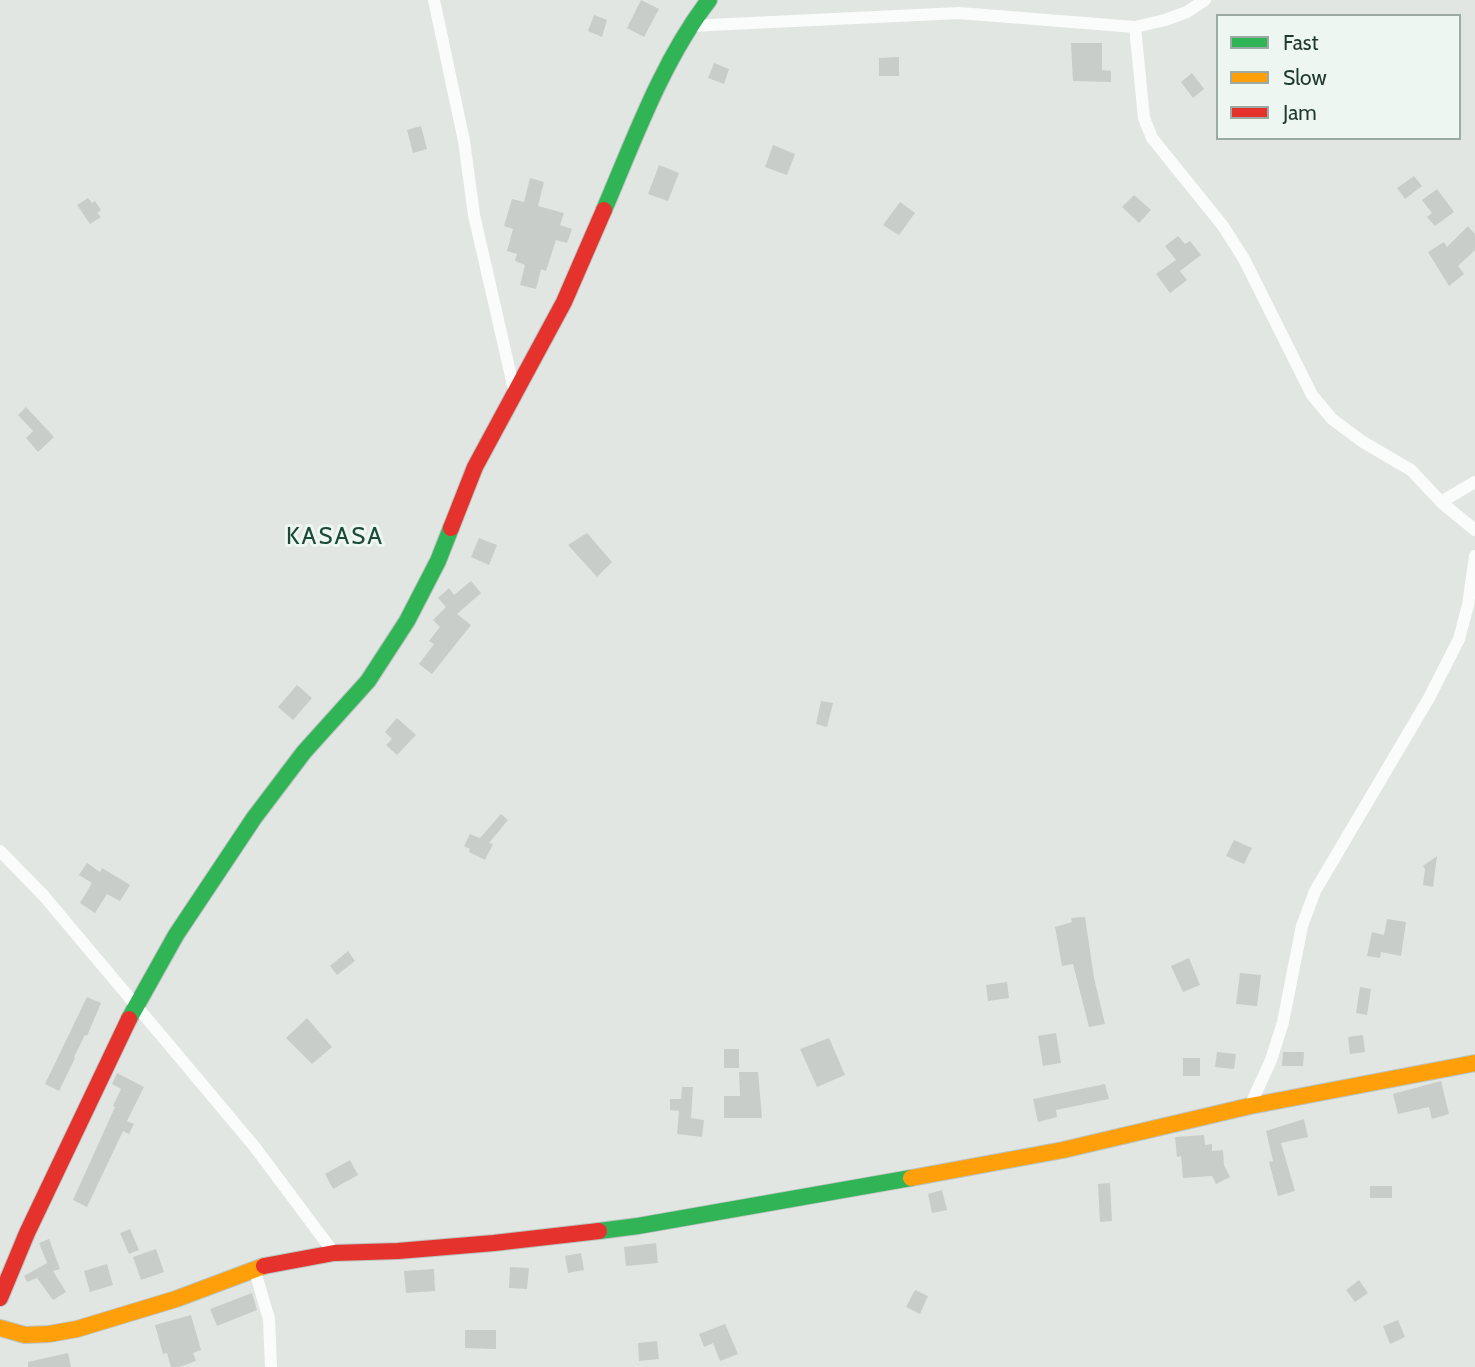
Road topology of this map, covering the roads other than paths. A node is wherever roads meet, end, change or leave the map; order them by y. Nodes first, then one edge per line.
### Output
1 (434, 0) edge
2 (709, 0) edge
3 (1205, 0) edge
4 (689, 26) junction
5 (1135, 26) junction
6 (515, 394) junction
7 (1475, 482) edge
8 (1441, 502) junction
9 (1475, 530) edge
10 (1475, 556) edge
11 (0, 851) edge
12 (136, 1004) junction
13 (1475, 1063) edge
14 (1250, 1106) junction
15 (334, 1253) junction
16 (254, 1268) junction
17 (0, 1298) edge
18 (0, 1328) edge
19 (271, 1367) edge

1 - 6 street
2 - 4 street
3 - 5 street
4 - 5 street
4 - 6 street
5 - 8 street
6 - 12 street
7 - 8 street
8 - 9 street
10 - 14 street
11 - 12 street
12 - 15 street
12 - 17 street
13 - 14 street
14 - 15 street
15 - 16 street
16 - 18 street
16 - 19 street

